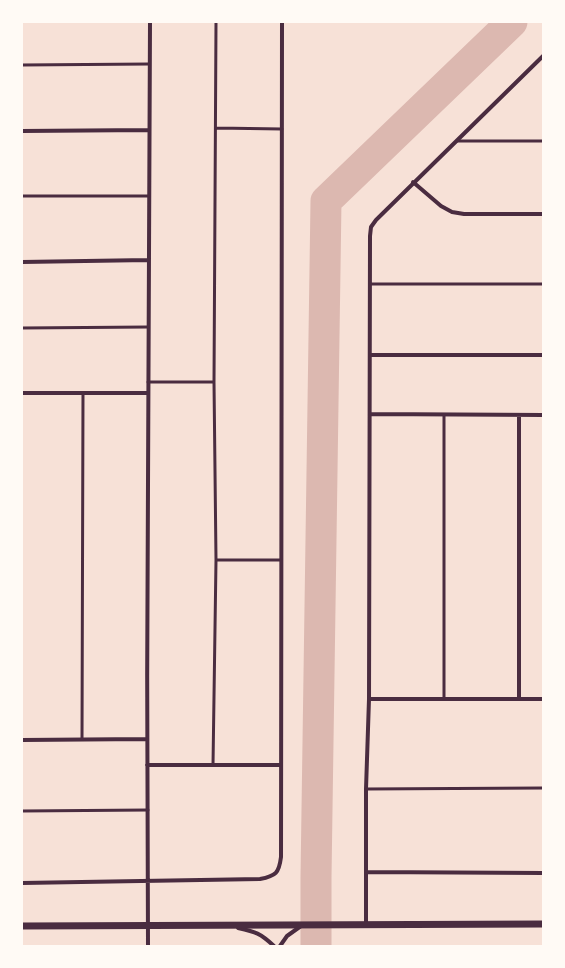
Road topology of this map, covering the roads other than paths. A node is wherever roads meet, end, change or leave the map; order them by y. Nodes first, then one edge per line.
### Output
1 (150, 22) edge
2 (216, 22) edge
3 (282, 22) edge
4 (543, 56) edge
5 (149, 64) junction
6 (22, 65) edge
7 (216, 128) junction
8 (283, 129) junction
9 (149, 130) junction
10 (22, 131) edge
11 (456, 141) junction
12 (543, 141) edge
13 (413, 182) junction
14 (22, 196) edge
15 (149, 196) junction
16 (543, 214) edge
17 (148, 260) junction
18 (22, 262) edge
19 (370, 284) junction
20 (543, 284) edge
21 (148, 327) junction
22 (22, 328) edge
23 (370, 355) junction
24 (543, 355) edge
25 (148, 382) junction
26 (214, 382) junction
27 (22, 393) edge
28 (83, 393) junction
29 (148, 393) junction
30 (370, 414) junction
31 (444, 415) junction
32 (519, 415) junction
33 (543, 415) edge
34 (216, 560) junction
35 (281, 560) junction
36 (369, 699) junction
37 (444, 699) junction
38 (519, 699) junction
39 (543, 699) edge
40 (82, 739) junction
41 (147, 739) junction
42 (22, 740) edge
43 (147, 765) junction
44 (281, 765) junction
45 (213, 766) junction
46 (543, 788) edge
47 (366, 790) junction
48 (148, 810) junction
49 (22, 811) edge
50 (366, 872) junction
51 (543, 873) edge
52 (148, 881) junction
53 (22, 883) edge
54 (224, 924) junction
55 (366, 924) junction
56 (543, 924) edge
57 (148, 925) junction
58 (305, 925) junction
59 (22, 926) edge
60 (148, 946) edge
61 (274, 946) edge
62 (280, 946) edge

1 - 5 street
2 - 7 lane
3 - 8 street
4 - 11 street
5 - 6 lane
5 - 9 street
7 - 8 lane
7 - 26 lane
8 - 35 street
9 - 10 street
9 - 15 street
11 - 12 lane
11 - 13 street
13 - 16 street
13 - 19 street
14 - 15 lane
15 - 17 street
17 - 18 street
17 - 21 street
19 - 20 lane
19 - 23 street
21 - 22 lane
21 - 25 street
23 - 24 street
23 - 30 street
25 - 26 lane
25 - 29 street
26 - 34 lane
27 - 28 street
28 - 29 street
28 - 40 lane
29 - 41 street
30 - 31 street
30 - 36 street
31 - 32 street
31 - 37 lane
32 - 33 street
32 - 38 street
34 - 35 lane
34 - 45 lane
35 - 44 street
36 - 37 street
36 - 47 street
37 - 38 street
38 - 39 street
40 - 41 street
40 - 42 street
41 - 43 street
43 - 45 street
43 - 48 street
44 - 45 street
44 - 52 street
46 - 47 lane
47 - 50 street
48 - 49 lane
48 - 52 street
50 - 51 street
50 - 55 street
52 - 53 street
52 - 57 street
54 - 57 street
54 - 58 street
54 - 61 street
55 - 56 street
55 - 58 street
57 - 59 street
57 - 60 street
58 - 62 street

